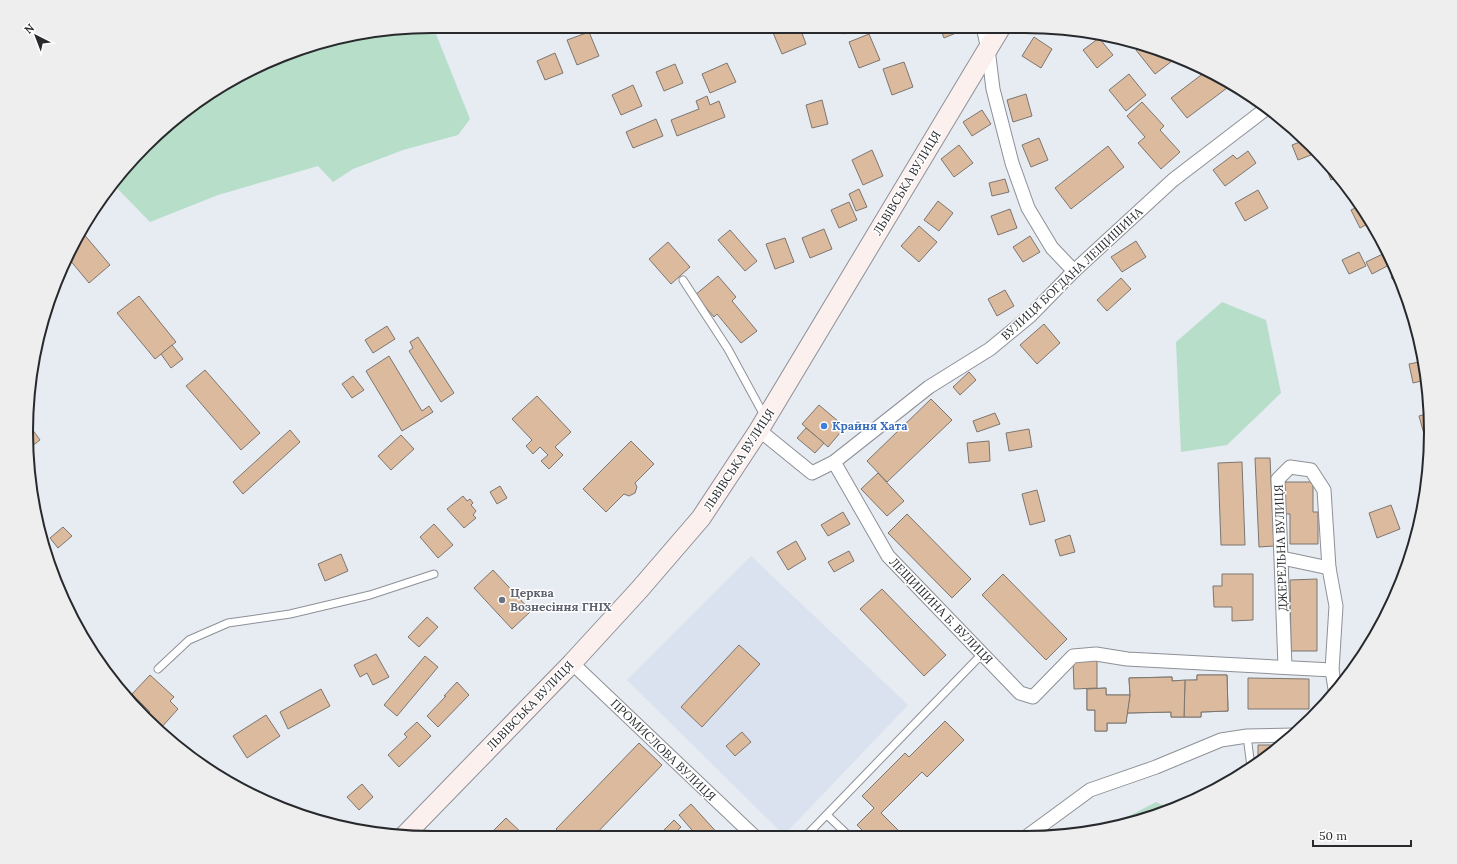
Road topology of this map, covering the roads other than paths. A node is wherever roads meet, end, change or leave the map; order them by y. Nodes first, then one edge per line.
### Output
1 (984, 33) edge
2 (997, 33) edge
3 (988, 49) junction
4 (1263, 111) edge
5 (1074, 271) junction
6 (683, 280) dead end
7 (762, 425) junction
8 (834, 462) junction
9 (1282, 558) junction
10 (1329, 568) junction
11 (434, 574) dead end
12 (982, 654) junction
13 (572, 663) junction
14 (1285, 667) junction
15 (158, 669) dead end
16 (1332, 670) junction
17 (1334, 684) edge
18 (1247, 736) junction
19 (1283, 736) edge
20 (1250, 762) edge
21 (827, 815) junction
22 (410, 830) edge
23 (749, 831) edge
24 (811, 831) edge
25 (844, 831) edge
26 (1035, 831) edge

1 - 3 street
2 - 3 main road, ЛЬВІВСЬКА ВУЛИЦЯ
3 - 5 street
3 - 7 main road, ЛЬВІВСЬКА ВУЛИЦЯ
4 - 5 street, ВУЛИЦЯ БОГДАНА ЛЕЩИШИНА
5 - 8 street, ВУЛИЦЯ БОГДАНА ЛЕЩИШИНА
6 - 7 lane
7 - 8 street
7 - 13 main road, ЛЬВІВСЬКА ВУЛИЦЯ
8 - 12 street, ЛЕЩИШИНА Б. ВУЛИЦЯ
9 - 10 street
9 - 10 street, ДЖЕРЕЛЬНА ВУЛИЦЯ
9 - 14 street, ДЖЕРЕЛЬНА ВУЛИЦЯ
10 - 16 street, ДЖЕРЕЛЬНА ВУЛИЦЯ
11 - 15 lane
12 - 14 street, ЛЕЩИШИНА Б. ВУЛИЦЯ
12 - 21 lane
13 - 22 main road, ЛЬВІВСЬКА ВУЛИЦЯ
13 - 23 street, ПРОМИСЛОВА ВУЛИЦЯ
14 - 16 street
16 - 17 street, ДЖЕРЕЛЬНА ВУЛИЦЯ
18 - 19 street
18 - 20 lane
18 - 26 street
21 - 24 lane
21 - 25 lane

